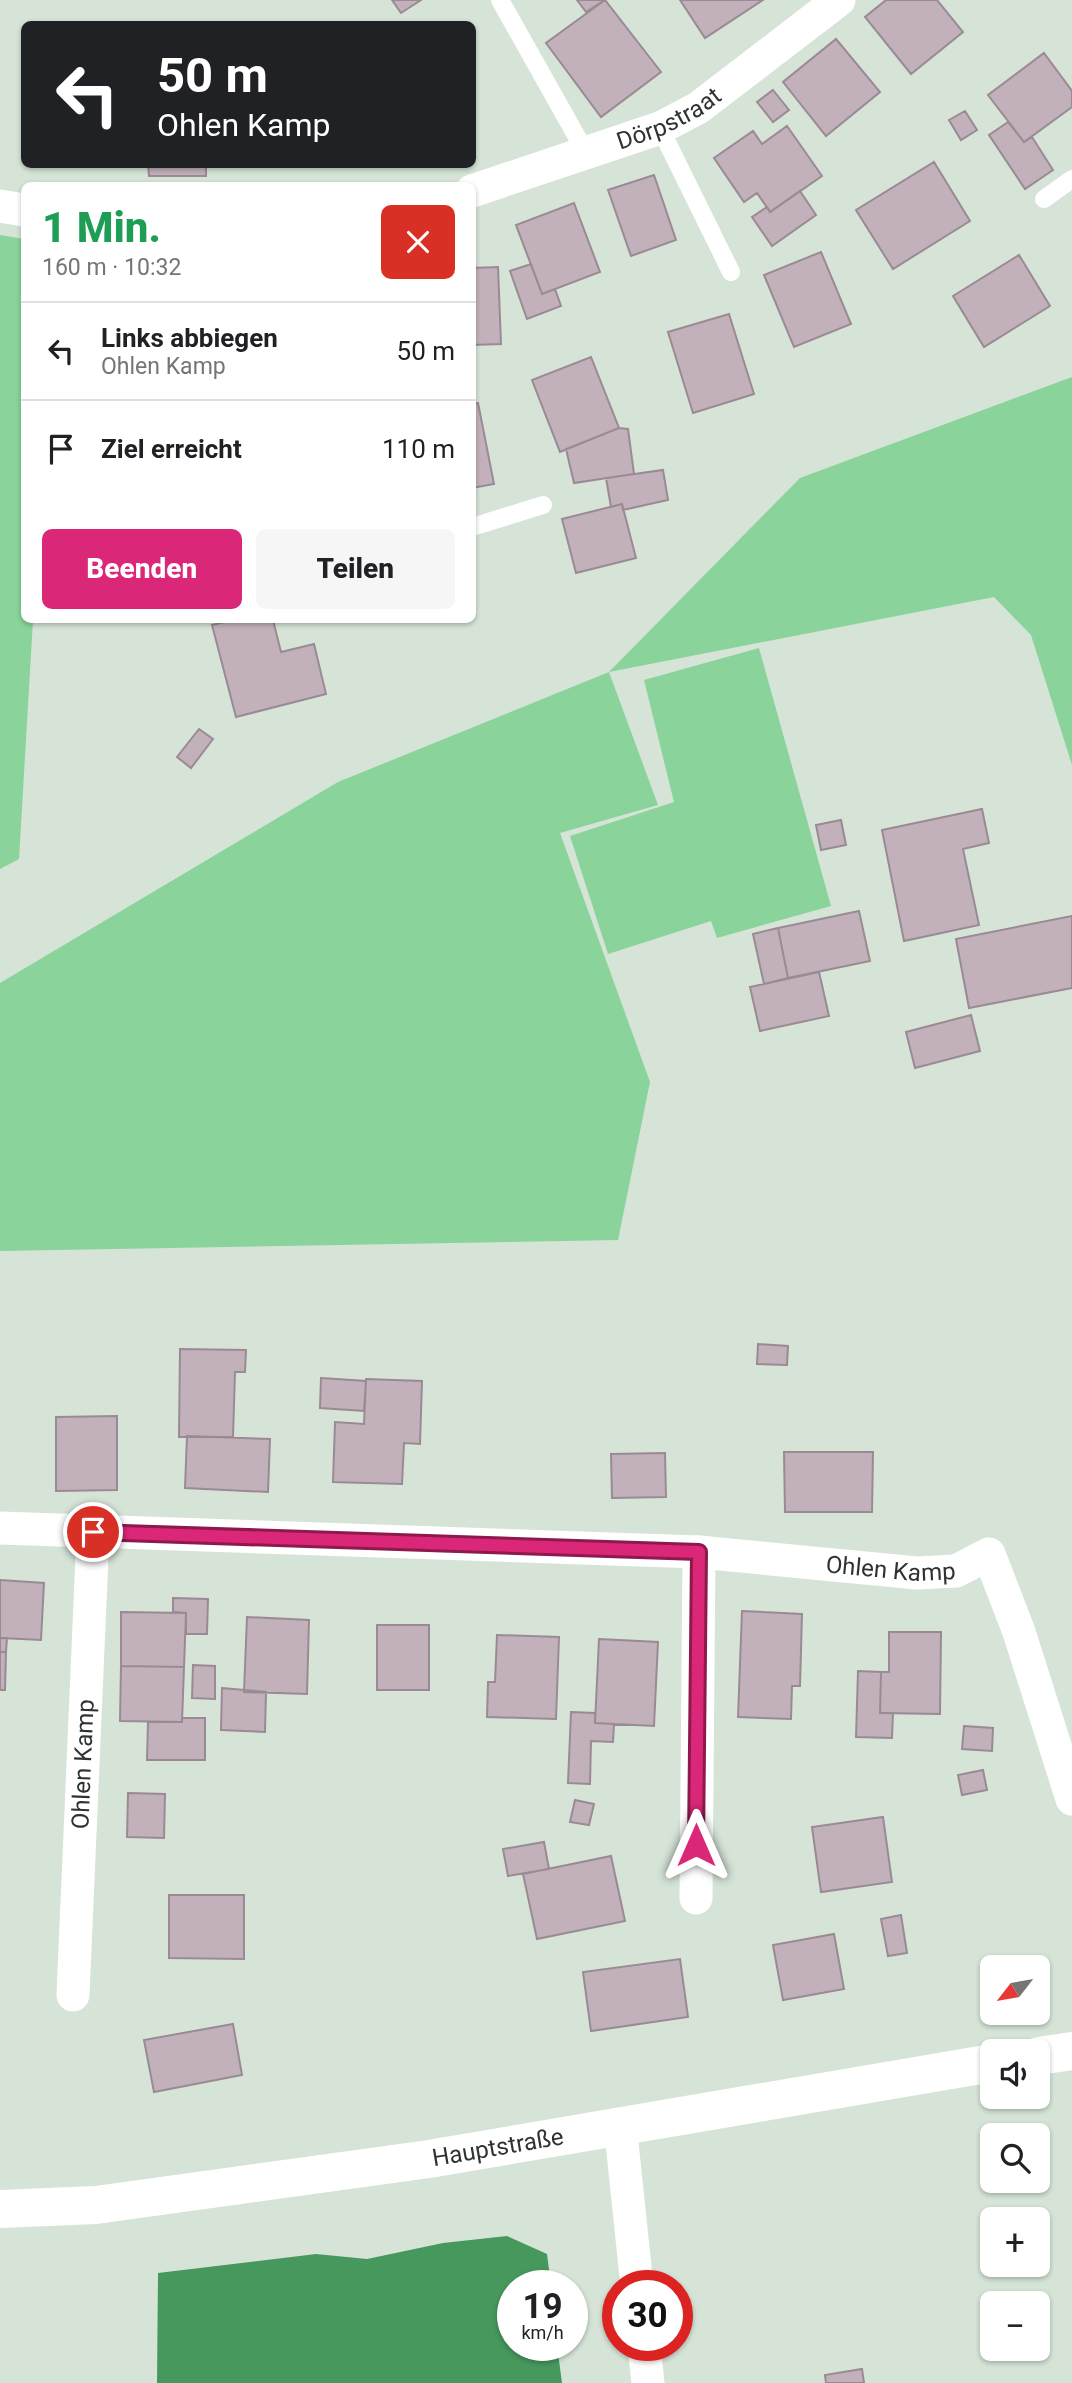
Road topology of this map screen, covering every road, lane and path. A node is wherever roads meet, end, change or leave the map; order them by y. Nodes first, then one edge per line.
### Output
1 (500, 0) edge
2 (830, 3) edge
3 (660, 128) junction
4 (586, 153) junction
5 (1072, 179) edge
6 (476, 190) edge
7 (1044, 199) dead end
8 (0, 206) edge
9 (21, 210) edge
10 (731, 272) dead end
11 (543, 505) dead end
12 (476, 526) edge
13 (0, 1528) edge
14 (93, 1532) junction
15 (699, 1552) junction
16 (1072, 1799) edge
17 (696, 1898) dead end
18 (73, 1995) dead end
19 (1072, 2051) edge
20 (1050, 2054) edge
21 (980, 2065) edge
22 (620, 2124) junction
23 (0, 2209) edge
24 (636, 2270) edge
25 (646, 2361) edge
26 (648, 2383) edge

1 - 4 lane
2 - 3 street, Dörpstraat
3 - 4 street, Dörpstraat
3 - 10 lane
4 - 6 street, Dörpstraat
5 - 7 lane
8 - 9 street
11 - 12 lane
13 - 14 street, Ohlen Kamp
14 - 15 street, Ohlen Kamp
14 - 18 street, Ohlen Kamp
15 - 16 street, Ohlen Kamp
15 - 17 street
19 - 20 street
21 - 22 street, Hauptstraße
22 - 23 street, Hauptstraße
22 - 24 street
25 - 26 street

